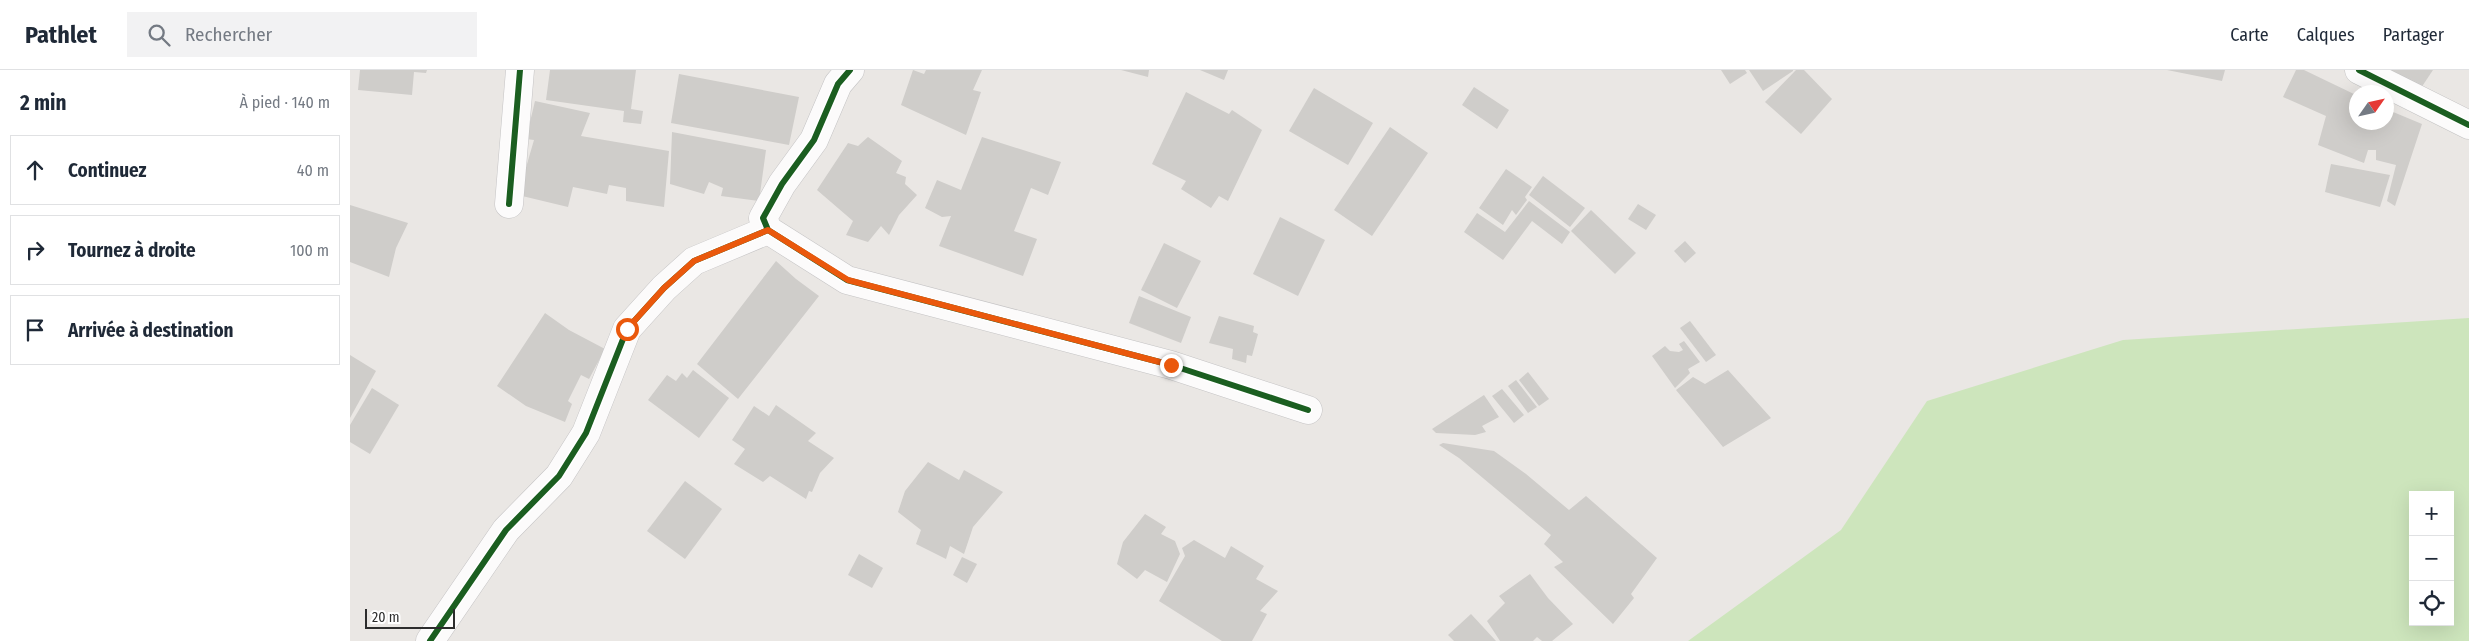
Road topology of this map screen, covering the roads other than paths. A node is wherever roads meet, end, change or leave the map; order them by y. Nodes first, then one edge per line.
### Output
1 (520, 70) edge
2 (850, 70) edge
3 (2359, 70) edge
4 (2469, 125) edge
5 (509, 204) dead end
6 (768, 230) junction
7 (1308, 410) dead end
8 (430, 641) edge

1 - 5 street
2 - 6 street
3 - 4 street
6 - 7 street
6 - 8 street

